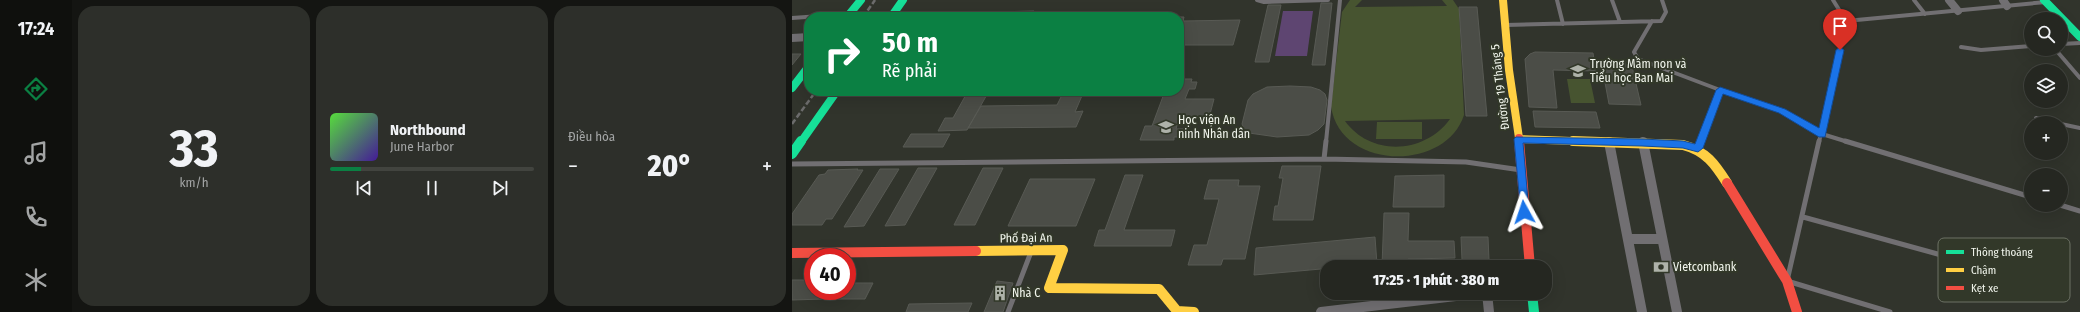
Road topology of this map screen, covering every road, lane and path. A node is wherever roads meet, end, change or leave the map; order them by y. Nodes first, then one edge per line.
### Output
1 (861, 0) edge
2 (903, 0) edge
3 (1257, 0) edge
4 (1328, 0) edge
5 (1340, 0) edge
6 (1503, 0) edge
7 (1558, 0) edge
8 (1612, 0) edge
9 (1662, 0) edge
10 (1833, 0) edge
11 (1914, 0) edge
12 (1949, 0) edge
13 (2045, 1) edge
14 (2005, 3) edge
15 (1958, 11) junction
16 (851, 12) edge
17 (895, 12) edge
18 (1925, 14) junction
19 (792, 18) edge
20 (804, 18) edge
21 (1652, 21) junction
22 (1846, 21) junction
23 (1620, 22) junction
24 (1563, 24) junction
25 (1505, 25) junction
26 (804, 37) edge
27 (2080, 37) edge
28 (792, 38) edge
29 (2080, 43) edge
30 (2068, 44) edge
31 (1961, 47) dead end
32 (2024, 47) edge
33 (2061, 56) edge
34 (804, 72) edge
35 (2080, 78) edge
36 (792, 88) edge
37 (1720, 90) junction
38 (833, 96) edge
39 (2068, 125) edge
40 (2080, 128) edge
41 (1822, 134) junction
42 (1519, 139) junction
43 (1609, 142) junction
44 (1642, 142) junction
45 (1698, 148) junction
46 (792, 154) edge
47 (1324, 159) junction
48 (792, 164) edge
49 (1520, 170) junction
50 (2024, 194) edge
51 (2068, 207) edge
52 (2080, 211) edge
53 (1803, 217) junction
54 (1628, 238) junction
55 (1662, 239) junction
56 (1031, 250) junction
57 (792, 253) edge
58 (1938, 254) edge
59 (1529, 260) edge
60 (1787, 281) junction
61 (1425, 300) edge
62 (1488, 300) edge
63 (1533, 300) edge
64 (1338, 311) edge
65 (1008, 312) edge
66 (1177, 312) edge
67 (1194, 312) edge
68 (1321, 312) edge
69 (1489, 312) edge
70 (1534, 312) edge
71 (1642, 312) edge
72 (1677, 312) edge
73 (1797, 312) edge
74 (1890, 312) edge

1 - 16 main road
2 - 17 main road
3 - 4 lane
5 - 47 lane
6 - 25 main road, Đường 19 Tháng 5
7 - 24 lane
8 - 23 lane
9 - 21 lane
10 - 22 lane
11 - 18 lane
12 - 15 street
13 - 14 lane
13 - 27 main road
14 - 15 lane
15 - 18 lane
18 - 22 lane
19 - 20 lane
21 - 23 lane
21 - 37 lane
22 - 41 lane
23 - 24 lane
24 - 25 lane
25 - 42 main road, Đường 19 Tháng 5
26 - 28 street
29 - 30 lane
31 - 32 lane
33 - 35 lane
34 - 36 main road
37 - 41 lane
37 - 45 lane
38 - 46 main road
39 - 40 lane
41 - 50 lane
41 - 53 lane
42 - 43 main road
42 - 49 main road, Đường 19 Tháng 5
43 - 44 main road
43 - 54 street
44 - 45 main road
44 - 55 street
45 - 60 main road
47 - 48 lane
47 - 49 lane
49 - 59 main road, Đường 19 Tháng 5
51 - 52 lane
53 - 58 lane
53 - 60 lane
54 - 55 street
54 - 71 street
55 - 72 street
56 - 57 main road, Phố Đại An
56 - 65 lane
56 - 66 main road, Phố Đại An
60 - 73 main road
60 - 74 lane
61 - 64 street
62 - 69 street
63 - 70 main road
64 - 68 street
66 - 67 main road, Phố Đại An

